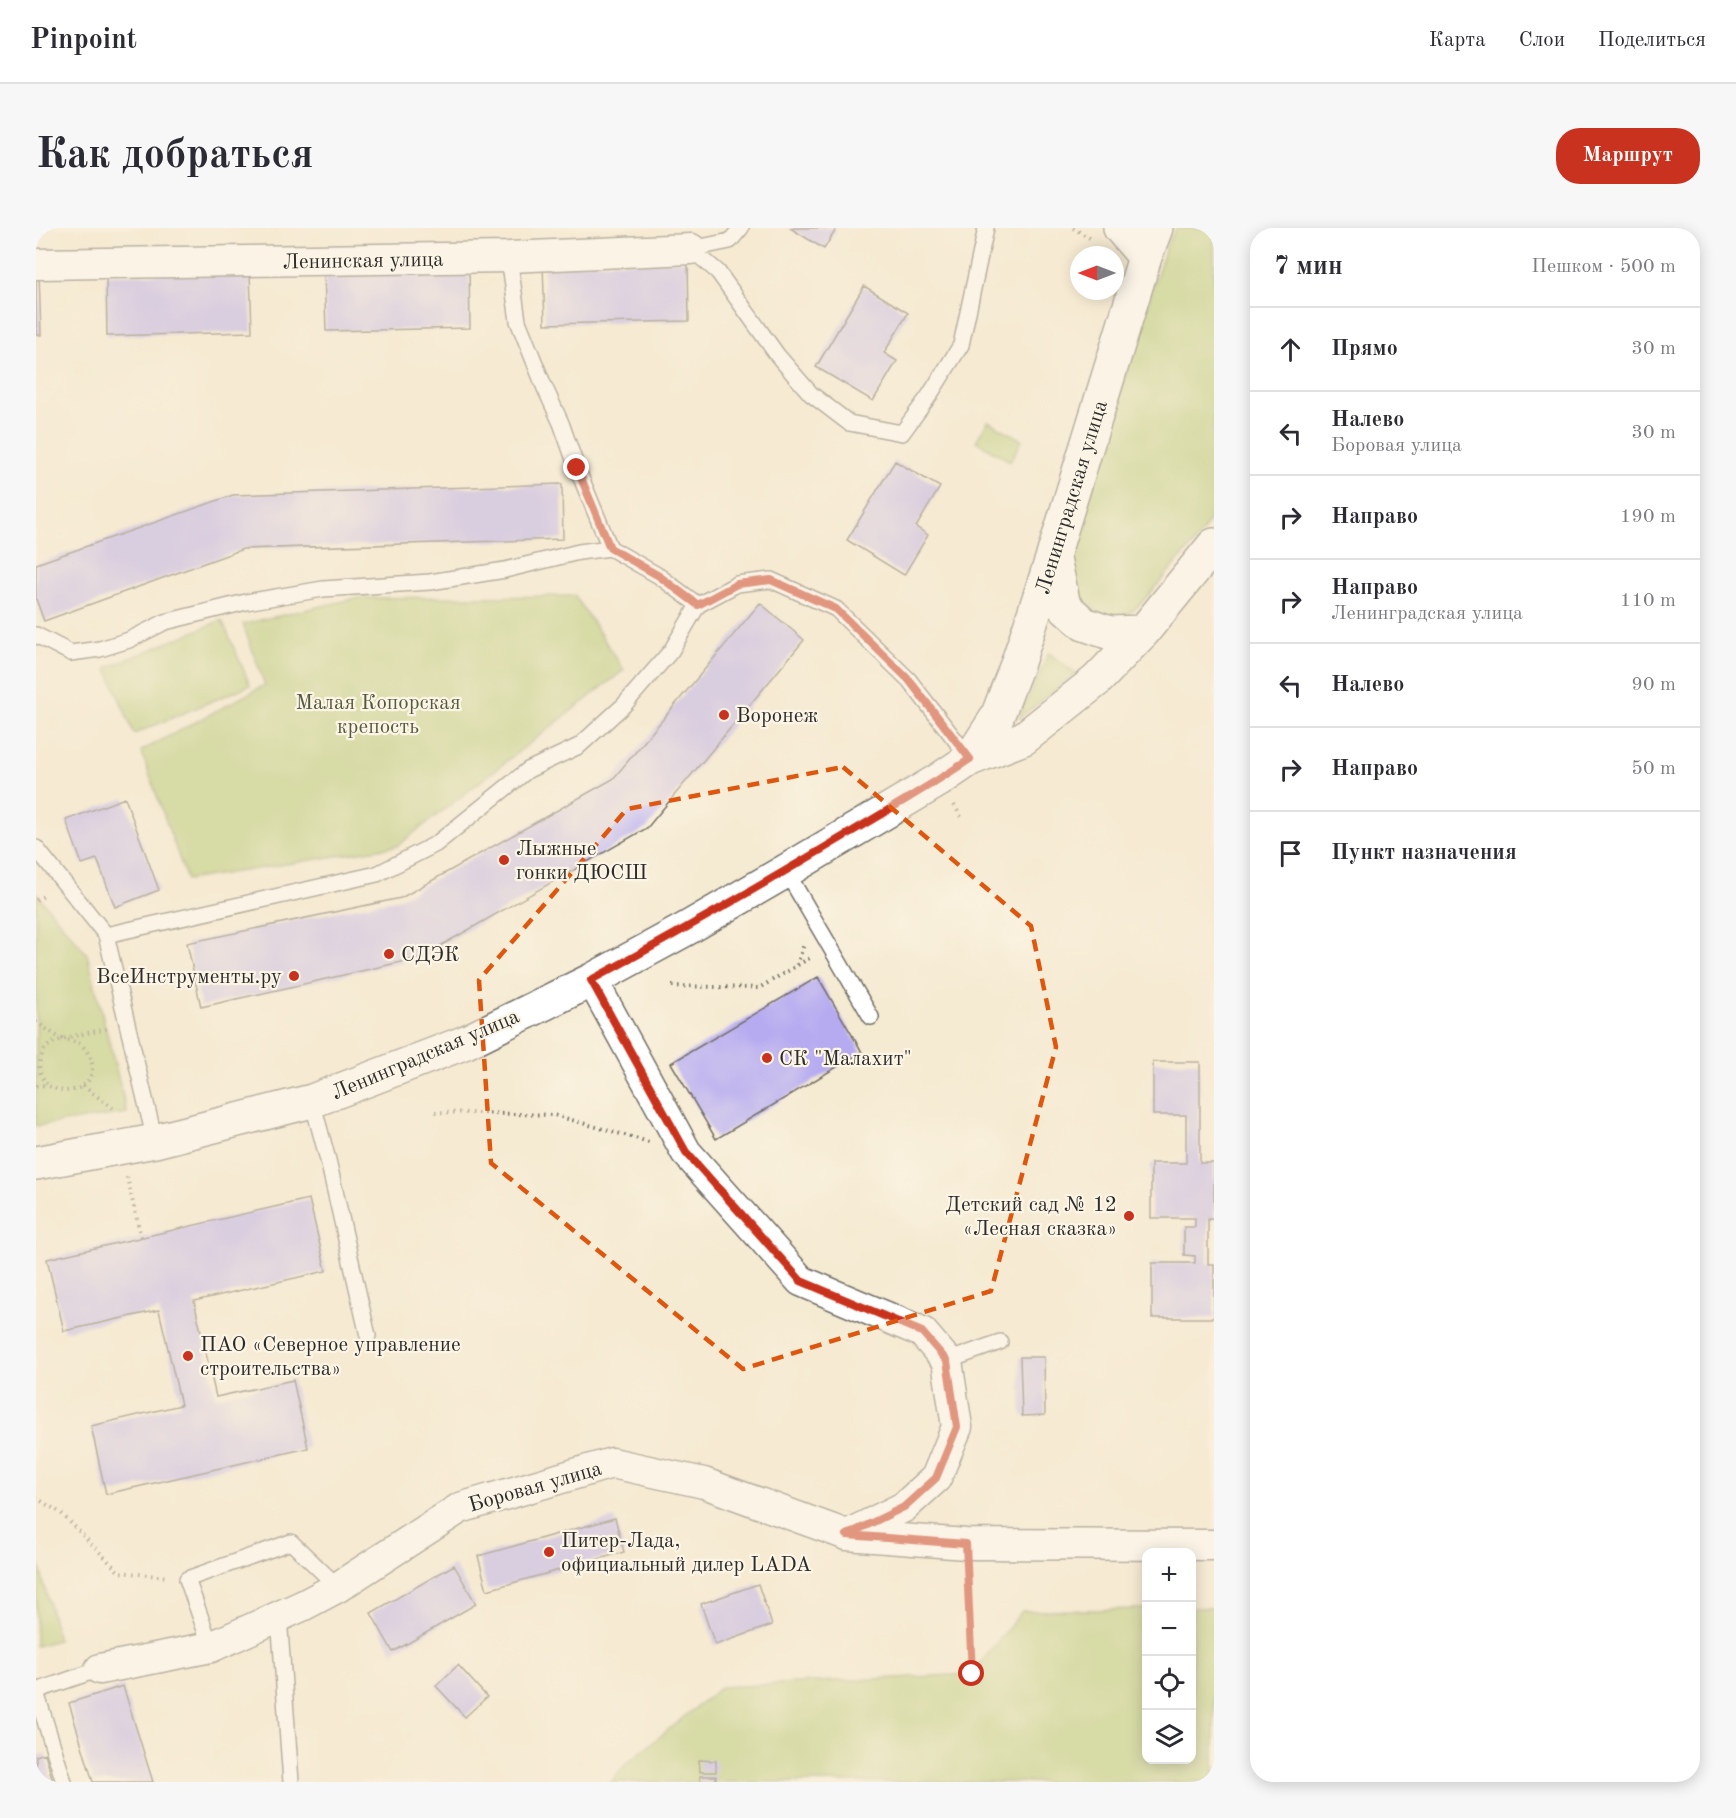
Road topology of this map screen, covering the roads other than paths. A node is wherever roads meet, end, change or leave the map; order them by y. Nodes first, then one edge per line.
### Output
1 (741, 228) edge
2 (986, 228) edge
3 (1107, 234) edge
4 (1150, 243) edge
5 (691, 249) junction
6 (509, 258) junction
7 (36, 264) edge
8 (1214, 545) edge
9 (610, 548) junction
10 (1053, 556) junction
11 (698, 605) junction
12 (1143, 632) junction
13 (36, 635) edge
14 (970, 759) junction
15 (36, 848) edge
16 (786, 871) junction
17 (106, 935) junction
18 (591, 980) junction
19 (871, 1017) dead end
20 (312, 1101) junction
21 (155, 1141) junction
22 (36, 1163) edge
23 (368, 1336) dead end
24 (1000, 1342) dead end
25 (947, 1361) junction
26 (847, 1535) junction
27 (1214, 1545) edge
28 (338, 1587) junction
29 (279, 1616) junction
30 (211, 1647) junction
31 (100, 1669) joint
32 (36, 1691) edge
33 (64, 1782) edge
34 (291, 1782) edge

1 - 5 lane
2 - 5 lane
3 - 4 main road
4 - 10 main road, Ленинградская улица
5 - 6 street, Ленинская улица
6 - 7 street, Ленинская улица
6 - 9 lane
8 - 12 main road, Ленинградская улица
9 - 11 lane
9 - 13 lane
10 - 12 main road
10 - 14 main road, Ленинградская улица
11 - 14 lane
11 - 17 lane
12 - 14 main road, Ленинградская улица
14 - 16 main road, Ленинградская улица
15 - 17 lane
16 - 18 main road, Ленинградская улица
16 - 19 lane
17 - 21 lane
18 - 20 main road, Ленинградская улица
18 - 25 street
20 - 21 main road, Ленинградская улица
20 - 23 lane
21 - 22 main road, Ленинградская улица
24 - 25 lane
25 - 26 street
26 - 27 street, Боровая улица
26 - 28 street, Боровая улица
28 - 29 street, Боровая улица
28 - 30 lane
29 - 30 street, Боровая улица
29 - 34 lane
30 - 31 street, Боровая улица
31 - 32 lane
32 - 33 lane

